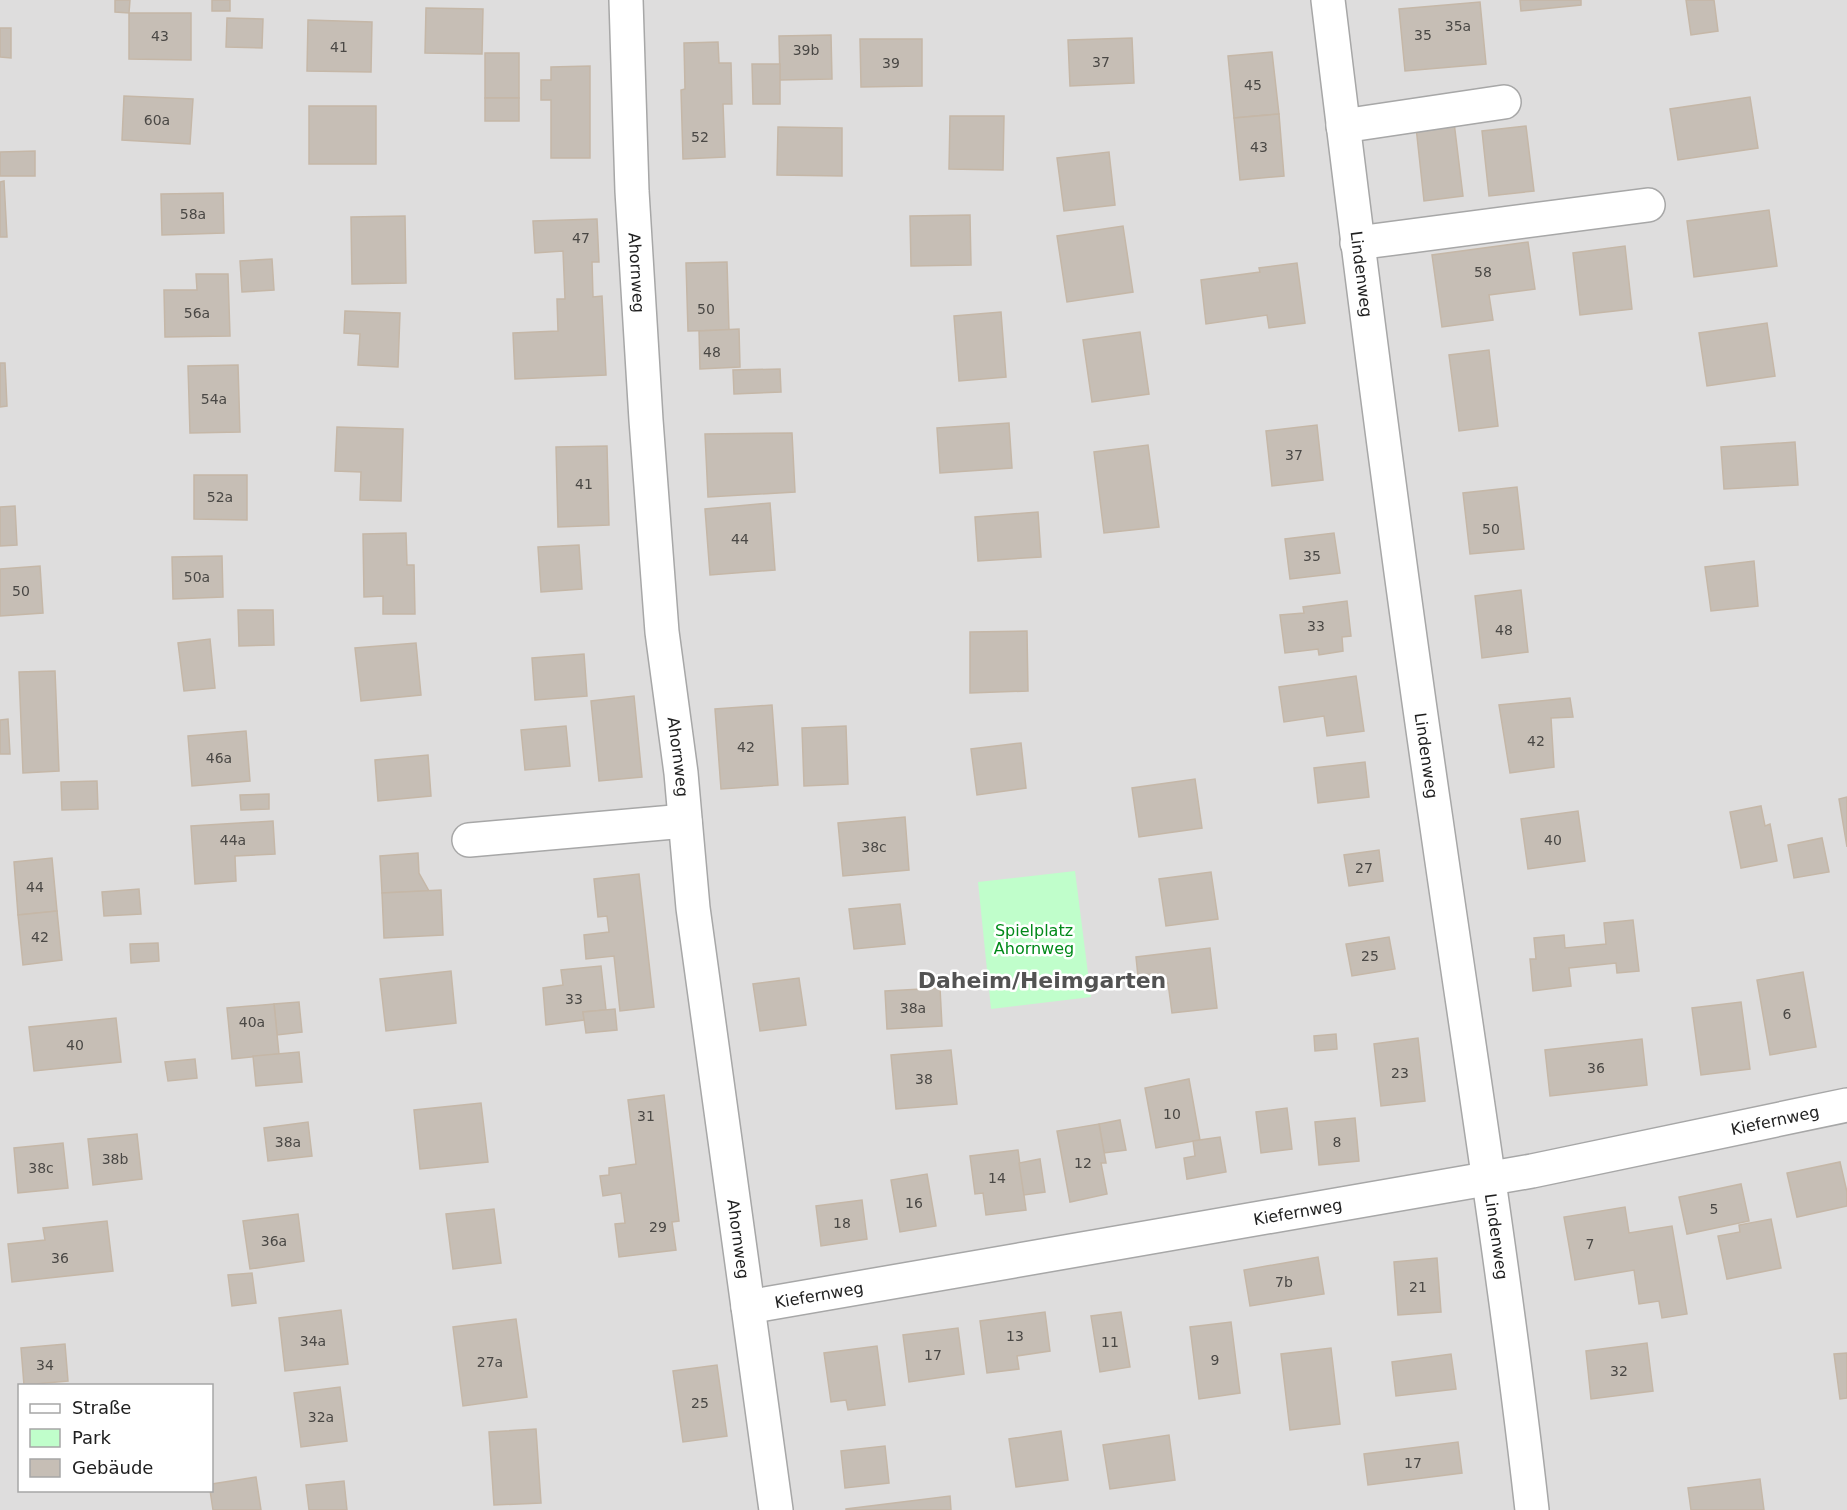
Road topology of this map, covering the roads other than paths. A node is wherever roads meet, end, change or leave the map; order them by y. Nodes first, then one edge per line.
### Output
1 (626, 0) edge
2 (1328, 0) edge
3 (1504, 102) dead end
4 (1342, 126) junction
5 (1648, 206) dead end
6 (1358, 243) junction
7 (685, 821) junction
8 (470, 840) dead end
9 (1847, 1105) edge
10 (1489, 1179) junction
11 (748, 1307) junction
12 (776, 1510) edge
13 (1532, 1510) edge

1 - 7 street, Ahornweg
2 - 4 street, Lindenweg
3 - 4 street
4 - 6 street, Lindenweg
5 - 6 street
6 - 10 street, Lindenweg
7 - 8 street
7 - 11 street, Ahornweg
9 - 10 street, Kiefernweg
10 - 11 street, Kiefernweg
10 - 13 street, Lindenweg
11 - 12 street, Ahornweg

